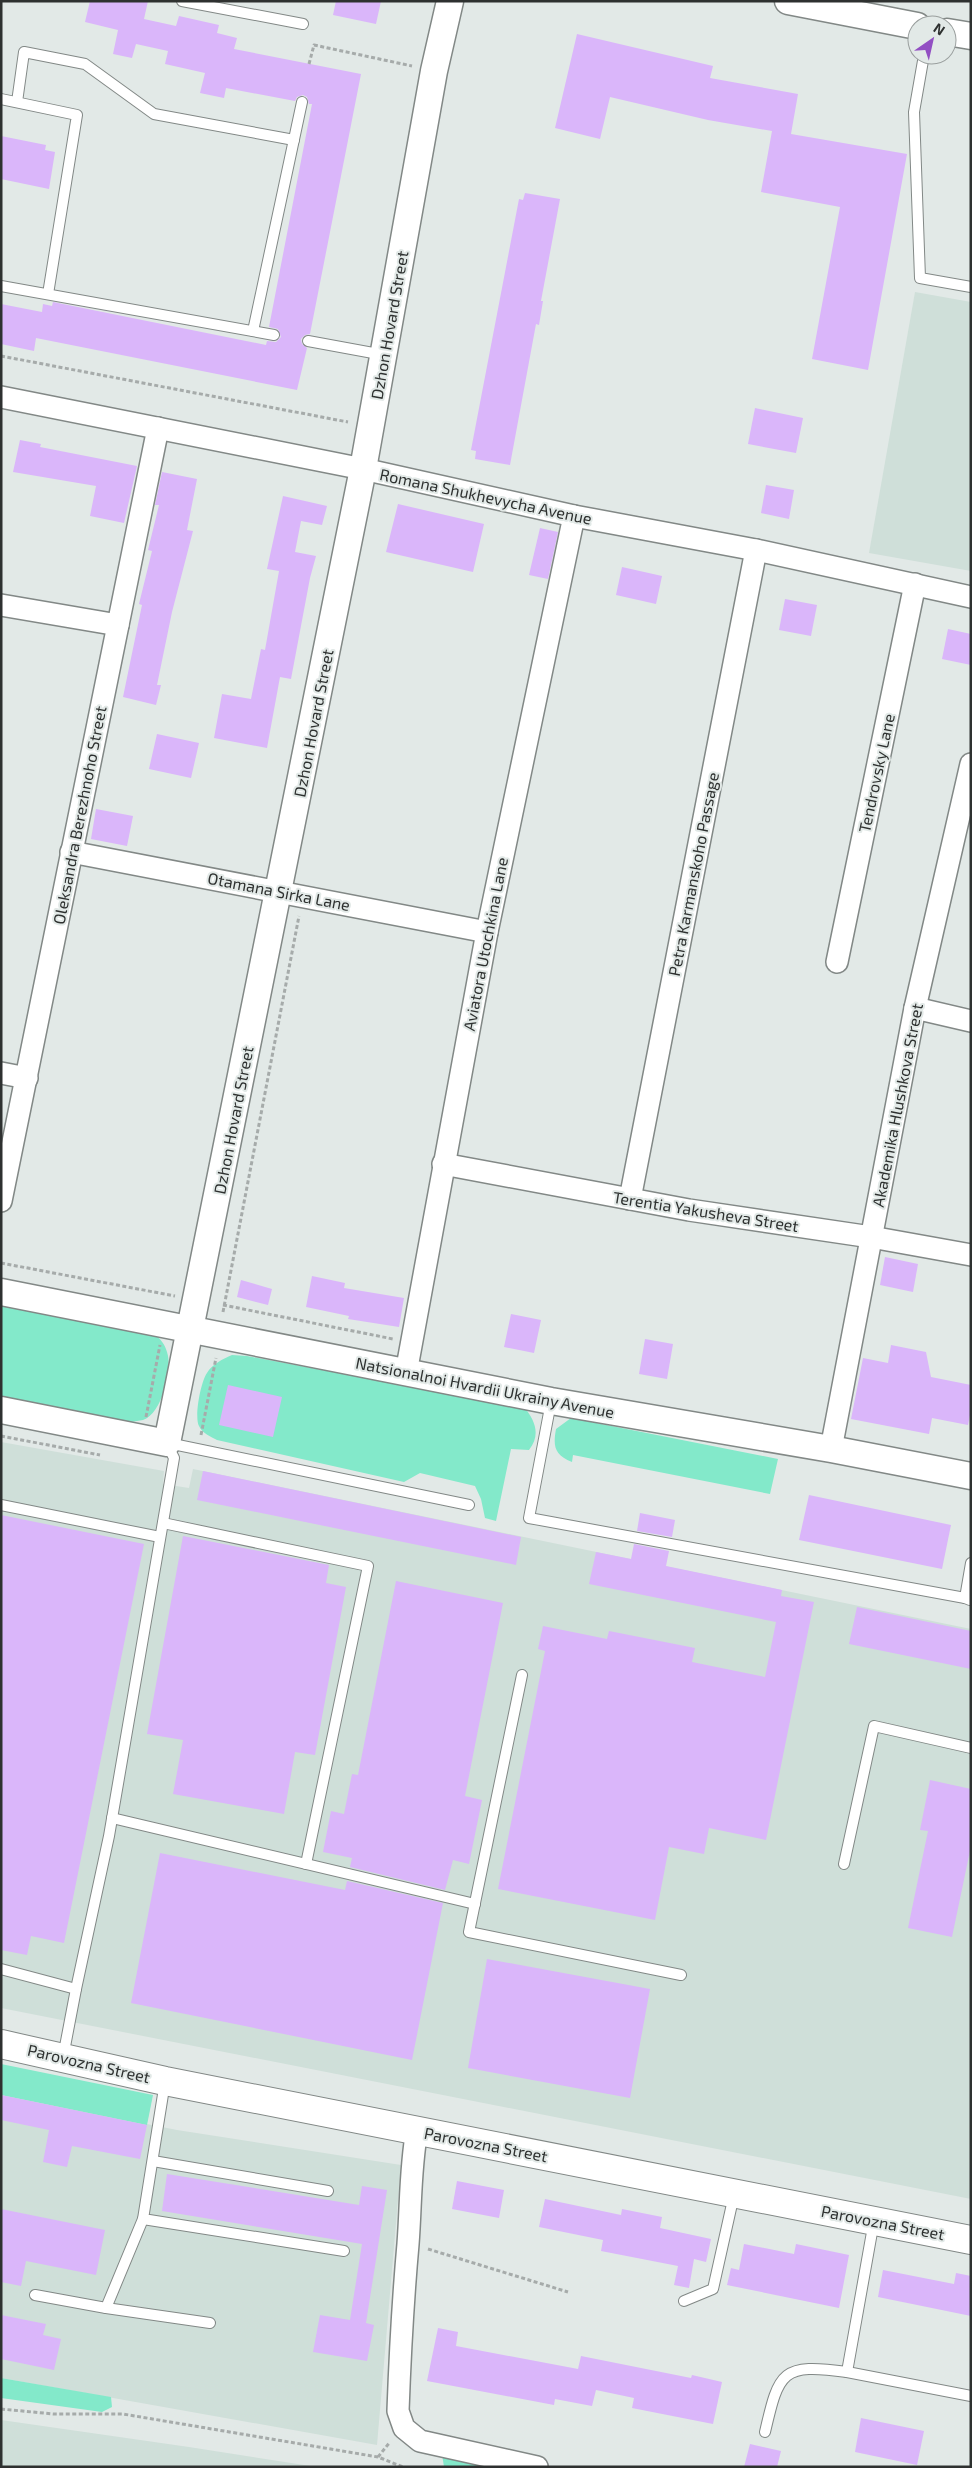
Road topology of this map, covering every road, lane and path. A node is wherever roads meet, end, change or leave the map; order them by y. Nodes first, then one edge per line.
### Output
1 (182, 1) edge
2 (450, 1) edge
3 (788, 1) edge
4 (303, 24) dead end
5 (907, 24) edge
6 (957, 34) edge
7 (971, 36) edge
8 (309, 64) dead end
9 (922, 65) edge
10 (434, 71) junction
11 (1, 98) edge
12 (17, 102) junction
13 (302, 102) dead end
14 (294, 140) junction
15 (1, 286) edge
16 (971, 287) edge
17 (48, 294) junction
18 (253, 331) junction
19 (274, 335) dead end
20 (308, 341) dead end
21 (384, 355) junction
22 (1, 356) edge
23 (1, 397) edge
24 (371, 427) junction
25 (158, 428) junction
26 (363, 469) junction
27 (574, 516) junction
28 (756, 550) junction
29 (915, 584) junction
30 (971, 597) edge
31 (1, 604) edge
32 (118, 625) junction
33 (971, 764) edge
34 (72, 852) junction
35 (292, 893) junction
36 (486, 932) junction
37 (837, 962) dead end
38 (915, 1008) junction
39 (971, 1021) edge
40 (1, 1073) edge
41 (26, 1078) junction
42 (443, 1164) junction
43 (630, 1199) junction
44 (1, 1201) edge
45 (871, 1237) junction
46 (971, 1255) edge
47 (1, 1292) edge
48 (169, 1295) dead end
49 (164, 1323) junction
50 (190, 1328) junction
51 (220, 1334) junction
52 (406, 1373) junction
53 (551, 1401) junction
54 (1, 1410) edge
55 (154, 1441) junction
56 (831, 1448) junction
57 (198, 1450) junction
58 (971, 1476) edge
59 (1, 1505) edge
60 (469, 1505) dead end
61 (163, 1523) junction
62 (160, 1537) junction
63 (971, 1563) edge
64 (968, 1599) edge
65 (522, 1675) dead end
66 (971, 1748) edge
67 (112, 1818) junction
68 (306, 1864) junction
69 (844, 1864) dead end
70 (476, 1904) junction
71 (1, 1969) edge
72 (681, 1974) dead end
73 (76, 1988) junction
74 (1, 2044) edge
75 (63, 2057) junction
76 (165, 2081) junction
77 (417, 2130) junction
78 (153, 2161) junction
79 (328, 2191) dead end
80 (735, 2194) junction
81 (143, 2219) junction
82 (874, 2220) junction
83 (971, 2240) edge
84 (408, 2243) junction
85 (344, 2251) dead end
86 (568, 2292) dead end
87 (35, 2295) dead end
88 (684, 2301) dead end
89 (106, 2308) junction
90 (210, 2323) dead end
91 (847, 2372) junction
92 (971, 2396) edge
93 (1, 2410) edge
94 (765, 2432) dead end
95 (403, 2467) edge
96 (537, 2467) edge

1 - 4 lane
2 - 10 street, Dzhon Hovard Street
3 - 5 street
6 - 7 street
8 - 10 path
9 - 16 lane
10 - 21 street, Dzhon Hovard Street
11 - 12 lane
12 - 14 lane
12 - 17 lane
13 - 14 lane
14 - 18 lane
15 - 17 lane
17 - 18 lane
18 - 19 lane
20 - 21 lane
21 - 24 street, Dzhon Hovard Street
22 - 24 path
23 - 25 street, Romana Shukhevycha Avenue
24 - 26 street, Dzhon Hovard Street
25 - 26 street, Romana Shukhevycha Avenue
25 - 32 street, Oleksandra Berezhnoho Street
26 - 27 street, Romana Shukhevycha Avenue
26 - 35 street, Dzhon Hovard Street
27 - 28 street, Romana Shukhevycha Avenue
27 - 36 street, Aviatora Utochkina Lane
28 - 29 street, Romana Shukhevycha Avenue
28 - 43 street, Petra Karmanskoho Passage
29 - 30 street, Romana Shukhevycha Avenue
29 - 37 street, Tendrovsky Lane
31 - 32 street
32 - 34 street, Oleksandra Berezhnoho Street
33 - 38 street, Akademika Hlushkova Street
34 - 35 street, Otamana Sirka Lane
34 - 41 street, Oleksandra Berezhnoho Street
35 - 36 street, Otamana Sirka Lane
35 - 50 street, Dzhon Hovard Street
35 - 51 path
36 - 42 street, Aviatora Utochkina Lane
38 - 39 street
38 - 45 street, Akademika Hlushkova Street
40 - 41 street
41 - 44 street, Oleksandra Berezhnoho Street
42 - 43 street, Terentia Yakusheva Street
42 - 52 street, Aviatora Utochkina Lane
43 - 45 street, Terentia Yakusheva Street
45 - 46 street, Terentia Yakusheva Street
45 - 56 street, Akademika Hlushkova Street
47 - 49 street, Natsionalnoi Hvardii Ukrainy Avenue
48 - 49 path
49 - 50 street, Natsionalnoi Hvardii Ukrainy Avenue
49 - 55 path
50 - 51 street, Natsionalnoi Hvardii Ukrainy Avenue
50 - 55 street, Dzhon Hovard Street
51 - 52 street, Natsionalnoi Hvardii Ukrainy Avenue
51 - 57 path
52 - 53 street, Natsionalnoi Hvardii Ukrainy Avenue
53 - 56 street, Natsionalnoi Hvardii Ukrainy Avenue
53 - 64 lane
54 - 55 street
55 - 57 lane
55 - 61 lane
56 - 58 street, Natsionalnoi Hvardii Ukrainy Avenue
57 - 60 lane
59 - 62 lane
61 - 62 lane
61 - 68 lane
62 - 67 lane
63 - 64 lane
65 - 70 lane
66 - 69 lane
67 - 68 lane
67 - 73 lane
68 - 70 lane
70 - 72 lane
71 - 73 lane
73 - 75 lane
74 - 75 main road, Parovozna Street
75 - 76 main road, Parovozna Street
76 - 77 main road, Parovozna Street
76 - 78 lane
77 - 80 main road, Parovozna Street
77 - 84 street
78 - 79 lane
78 - 81 lane
80 - 82 main road, Parovozna Street
80 - 88 lane
81 - 85 lane
81 - 89 lane
82 - 83 main road, Parovozna Street
82 - 91 lane
84 - 86 path
84 - 96 street
87 - 89 lane
89 - 90 lane
91 - 92 lane
91 - 94 lane
93 - 95 path

